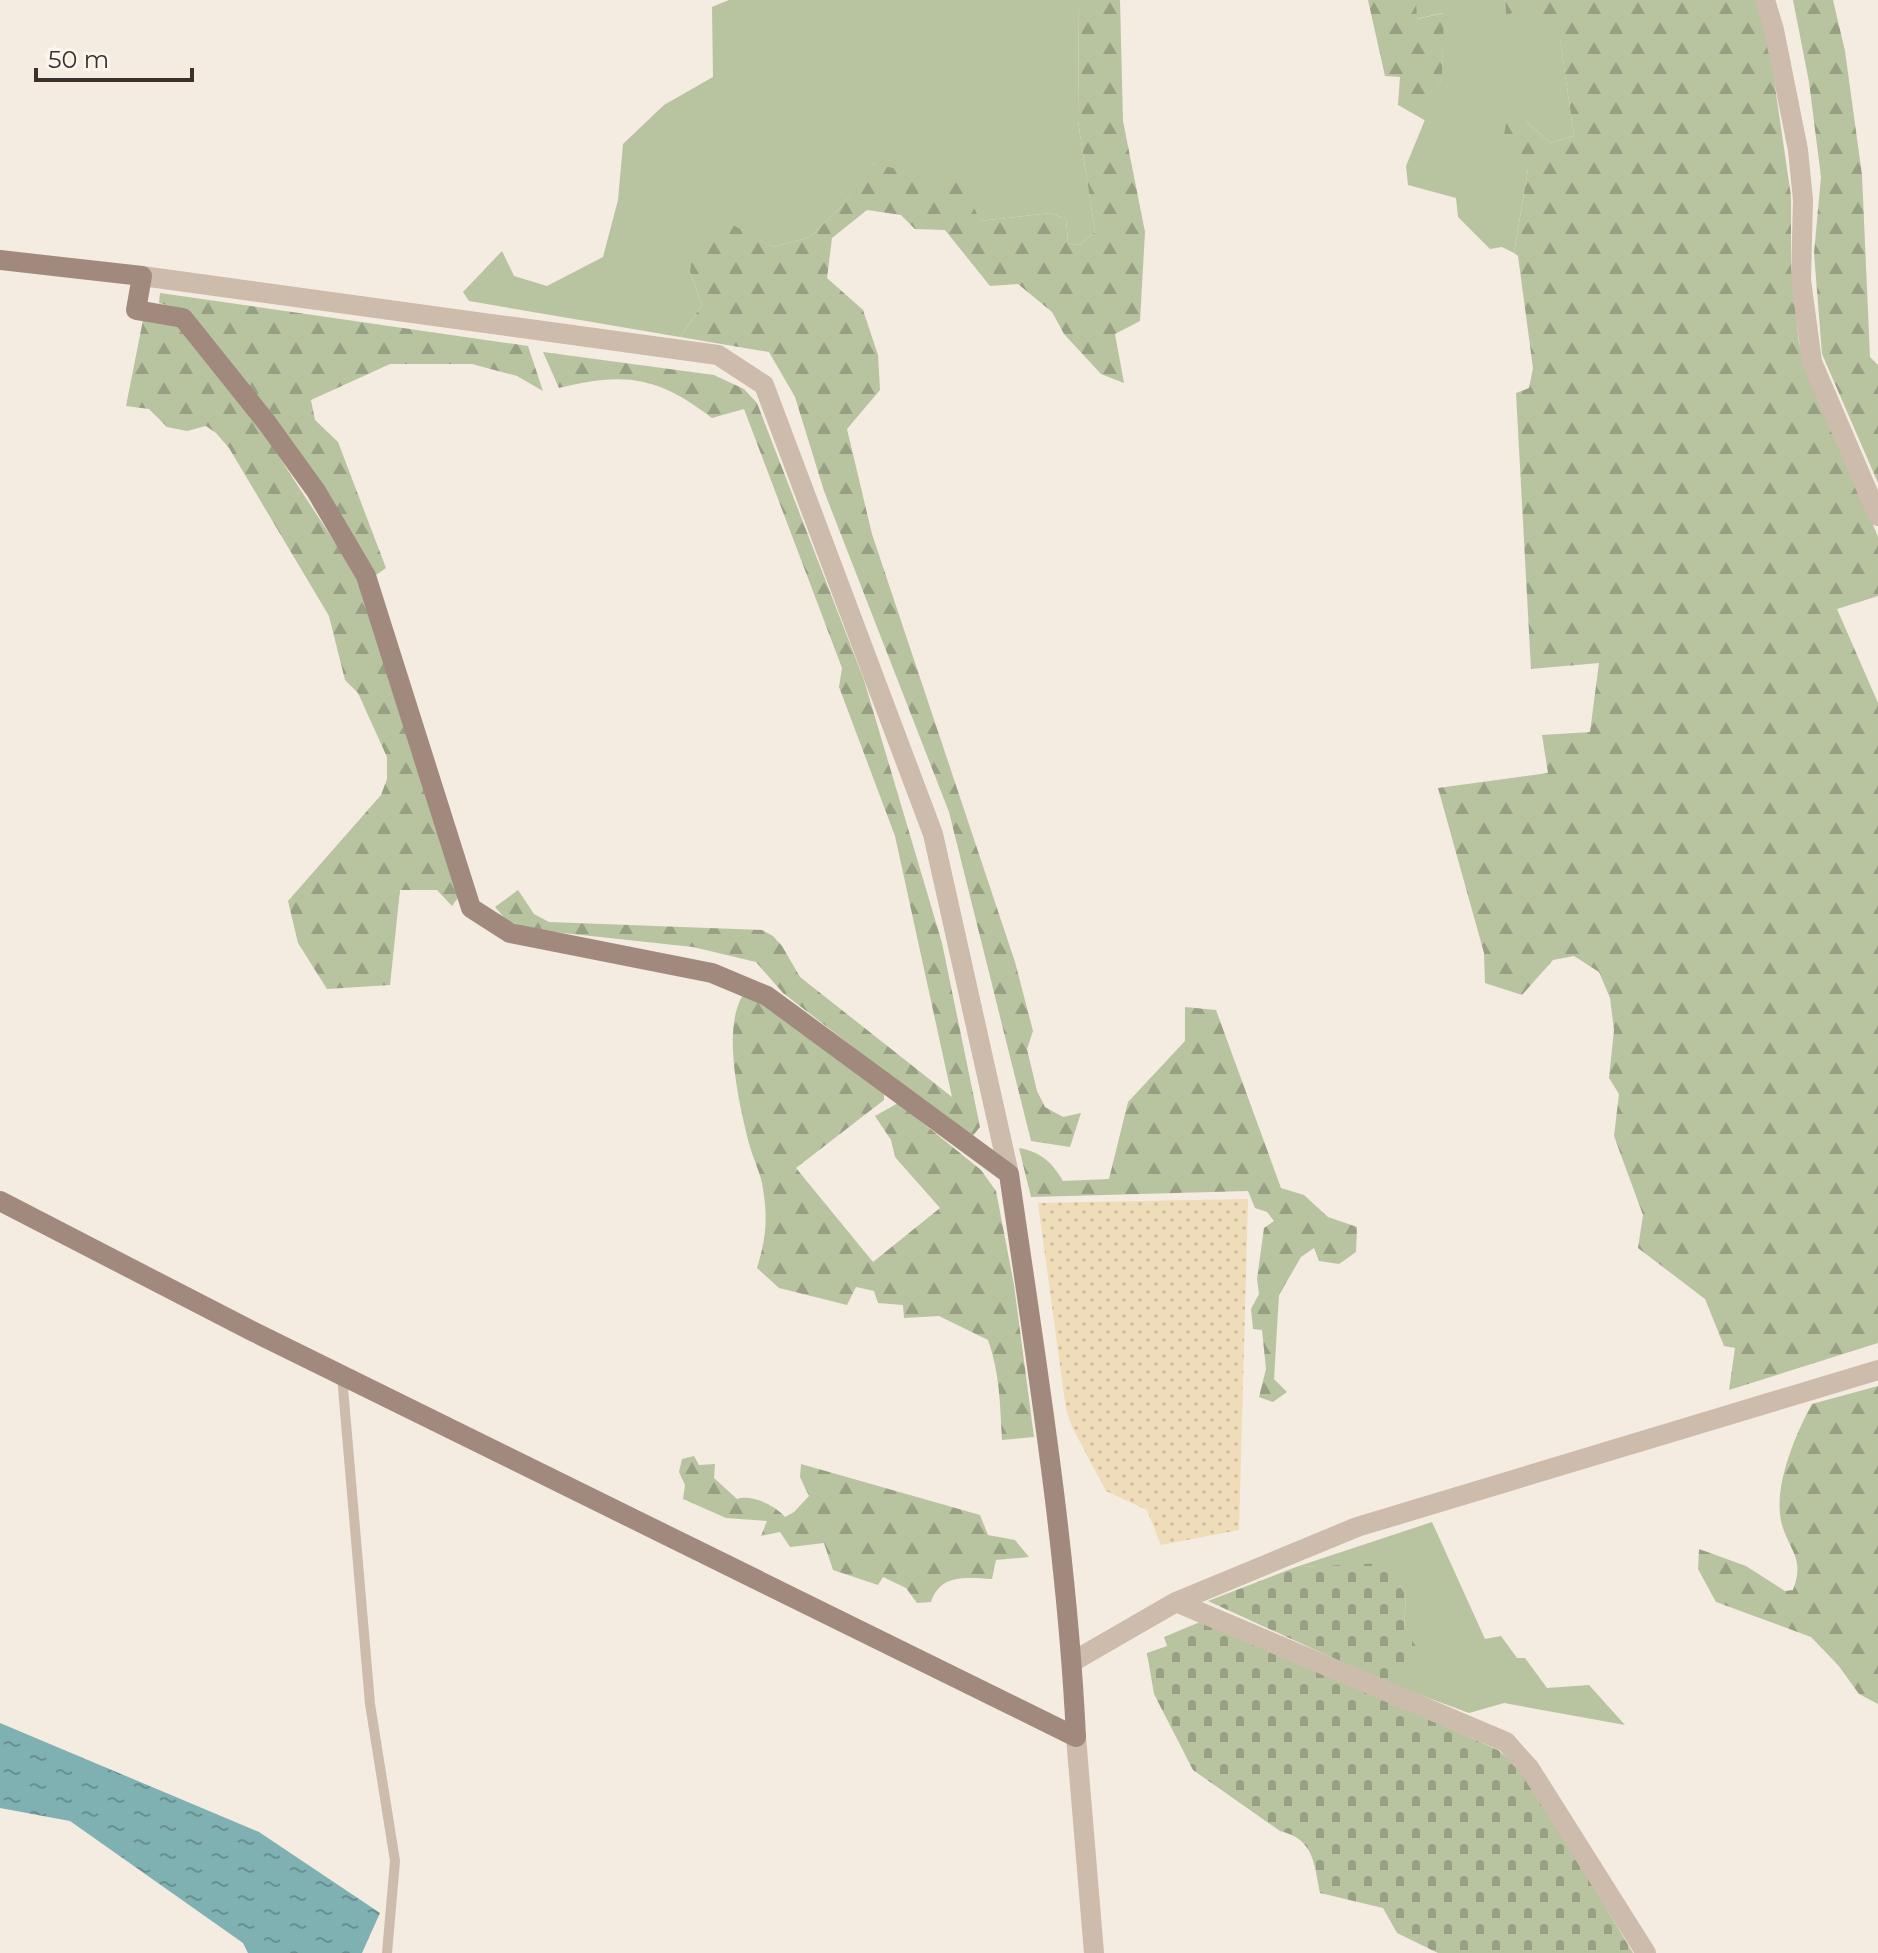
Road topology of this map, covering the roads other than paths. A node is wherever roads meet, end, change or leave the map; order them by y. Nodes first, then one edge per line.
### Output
1 (1765, 0) edge
2 (0, 260) edge
3 (142, 276) junction
4 (1878, 516) edge
5 (1009, 1174) junction
6 (0, 1201) edge
7 (1878, 1370) edge
8 (342, 1376) junction
9 (1176, 1602) junction
10 (1072, 1662) junction
11 (1076, 1737) junction
12 (387, 1953) edge
13 (1094, 1953) edge
14 (1646, 1953) edge

1 - 4 street
2 - 3 street
3 - 5 street
3 - 5 street
5 - 10 street
6 - 8 street
7 - 9 street
8 - 11 street
8 - 12 lane
9 - 10 street
9 - 14 street
10 - 11 street
11 - 13 street

